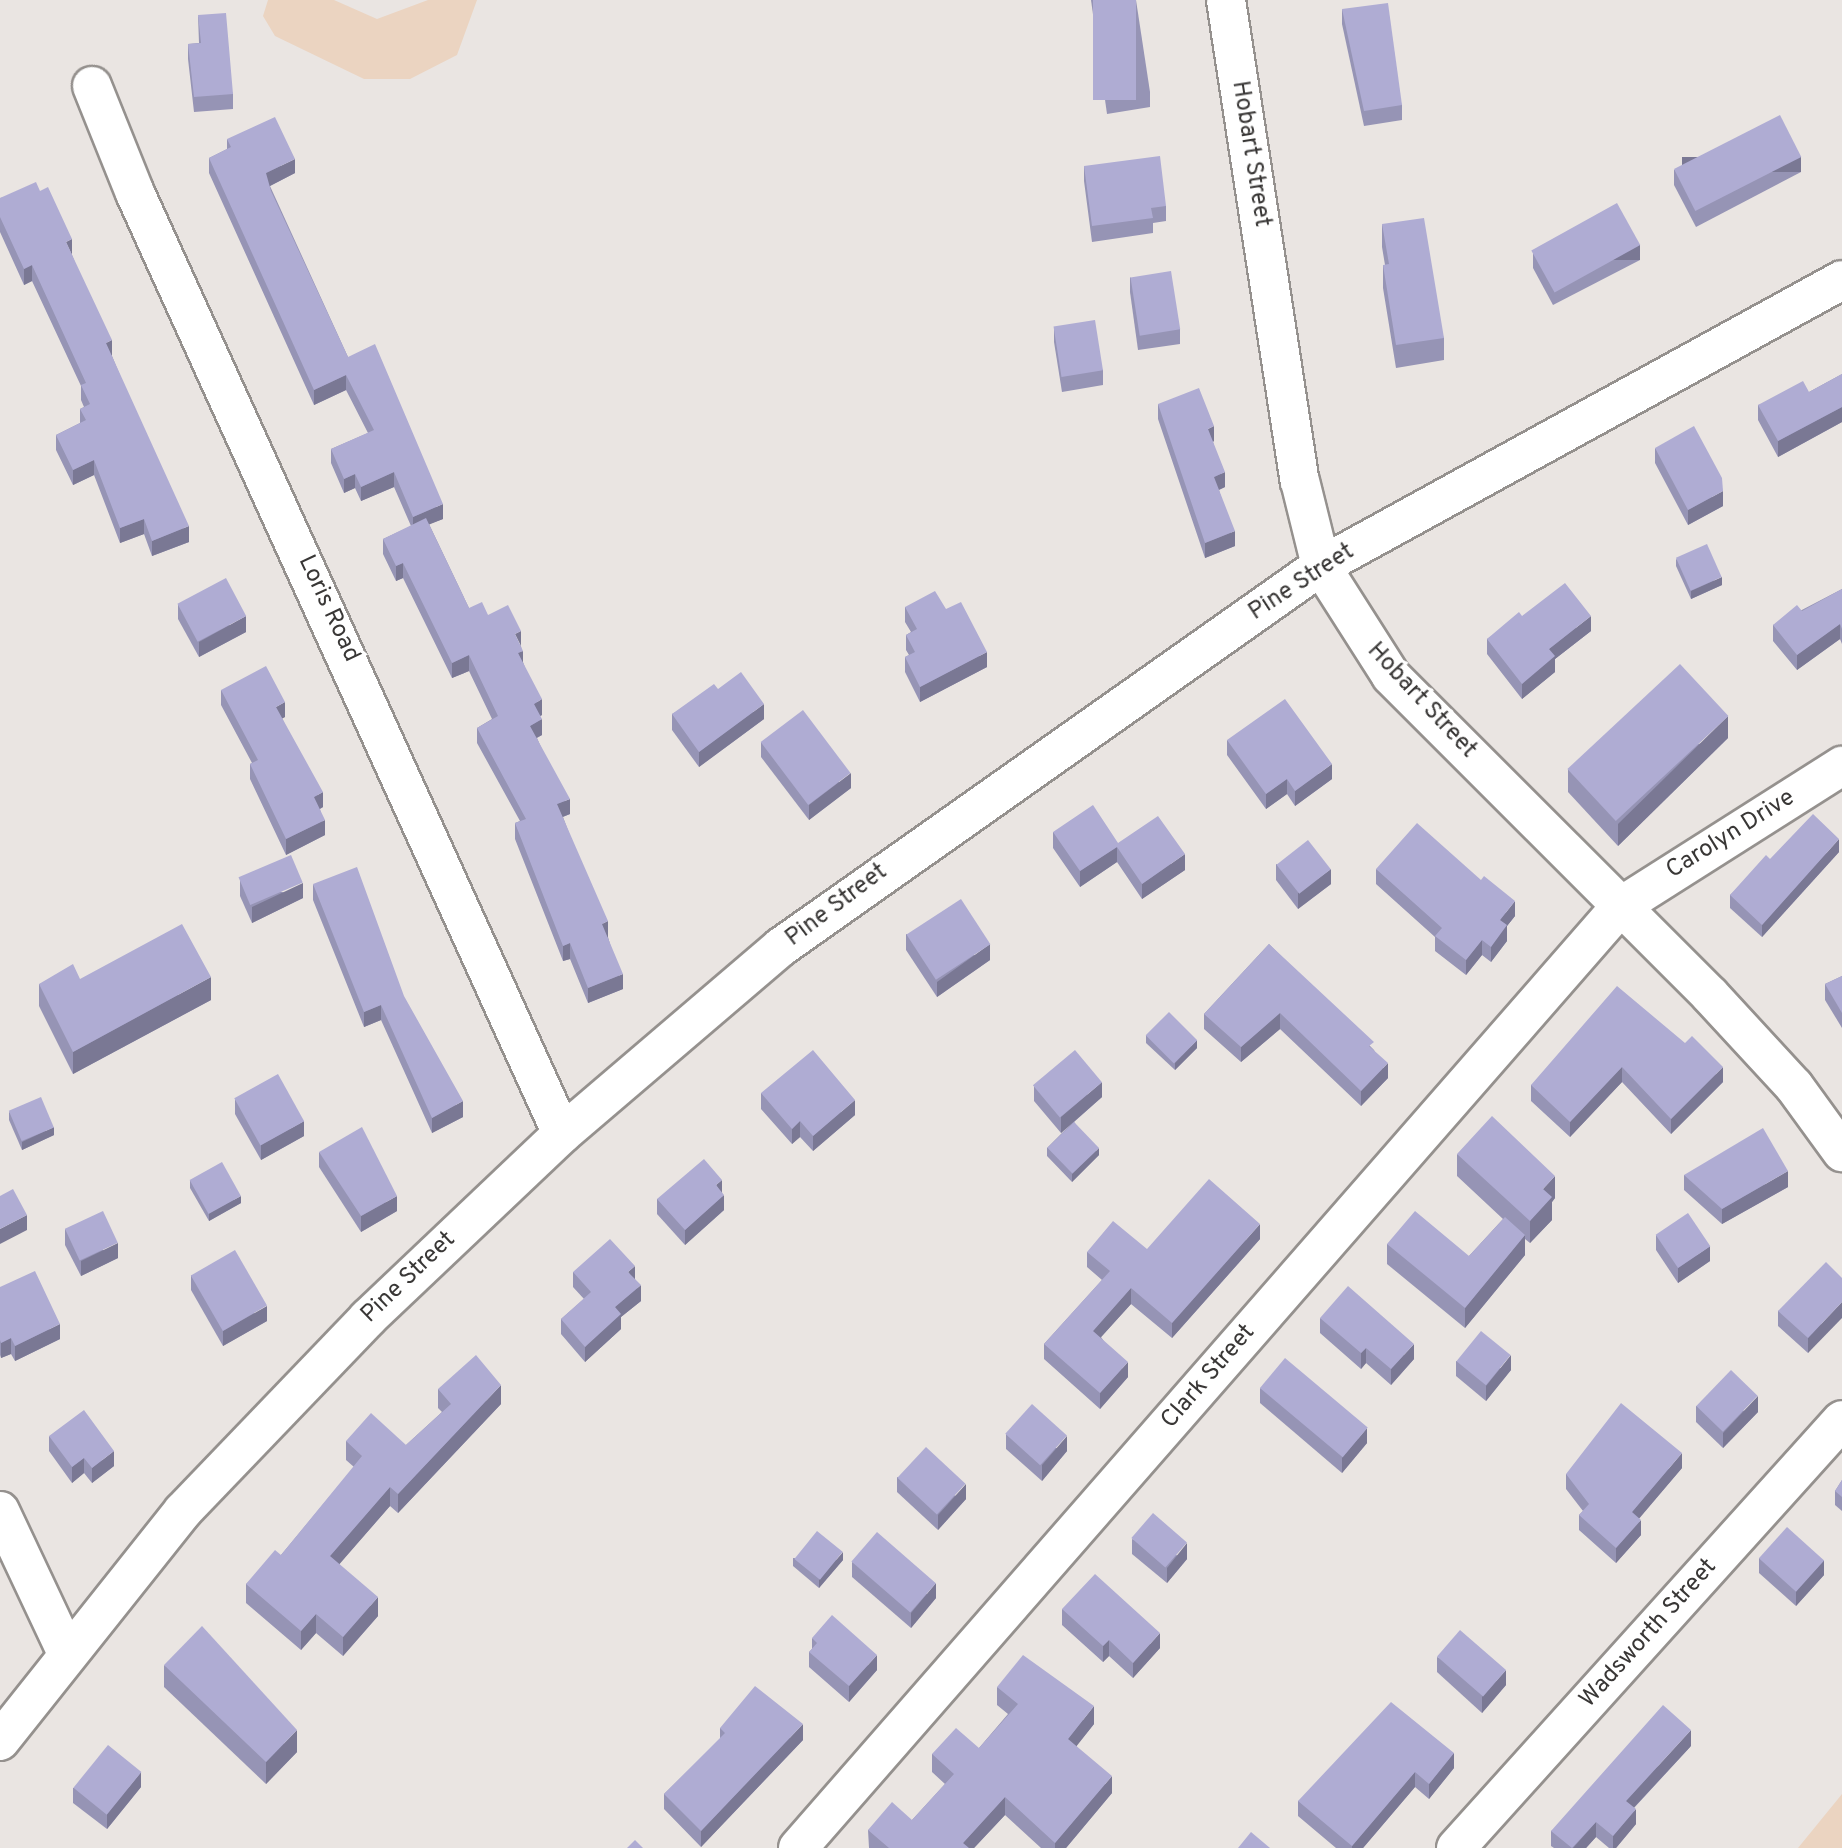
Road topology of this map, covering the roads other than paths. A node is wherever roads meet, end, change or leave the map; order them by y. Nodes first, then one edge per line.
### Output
1 (1226, 0) edge
2 (92, 86) dead end
3 (1842, 279) edge
4 (1321, 566) junction
5 (1842, 766) edge
6 (1621, 906) junction
7 (562, 1135) junction
8 (1842, 1152) edge
9 (1842, 1420) edge
10 (0, 1511) edge
11 (66, 1651) junction
12 (0, 1741) edge
13 (797, 1848) edge
14 (1456, 1848) edge

1 - 4 street, Hobart Street
2 - 7 street, Loris Road
3 - 4 street, Pine Street
4 - 6 street, Hobart Street
4 - 7 street, Pine Street
5 - 6 street, Carolyn Drive
6 - 8 street, Hobart Street
6 - 13 street, Clark Street
7 - 11 street, Pine Street
9 - 14 street, Wadsworth Street
10 - 11 street
11 - 12 street, Pine Street

